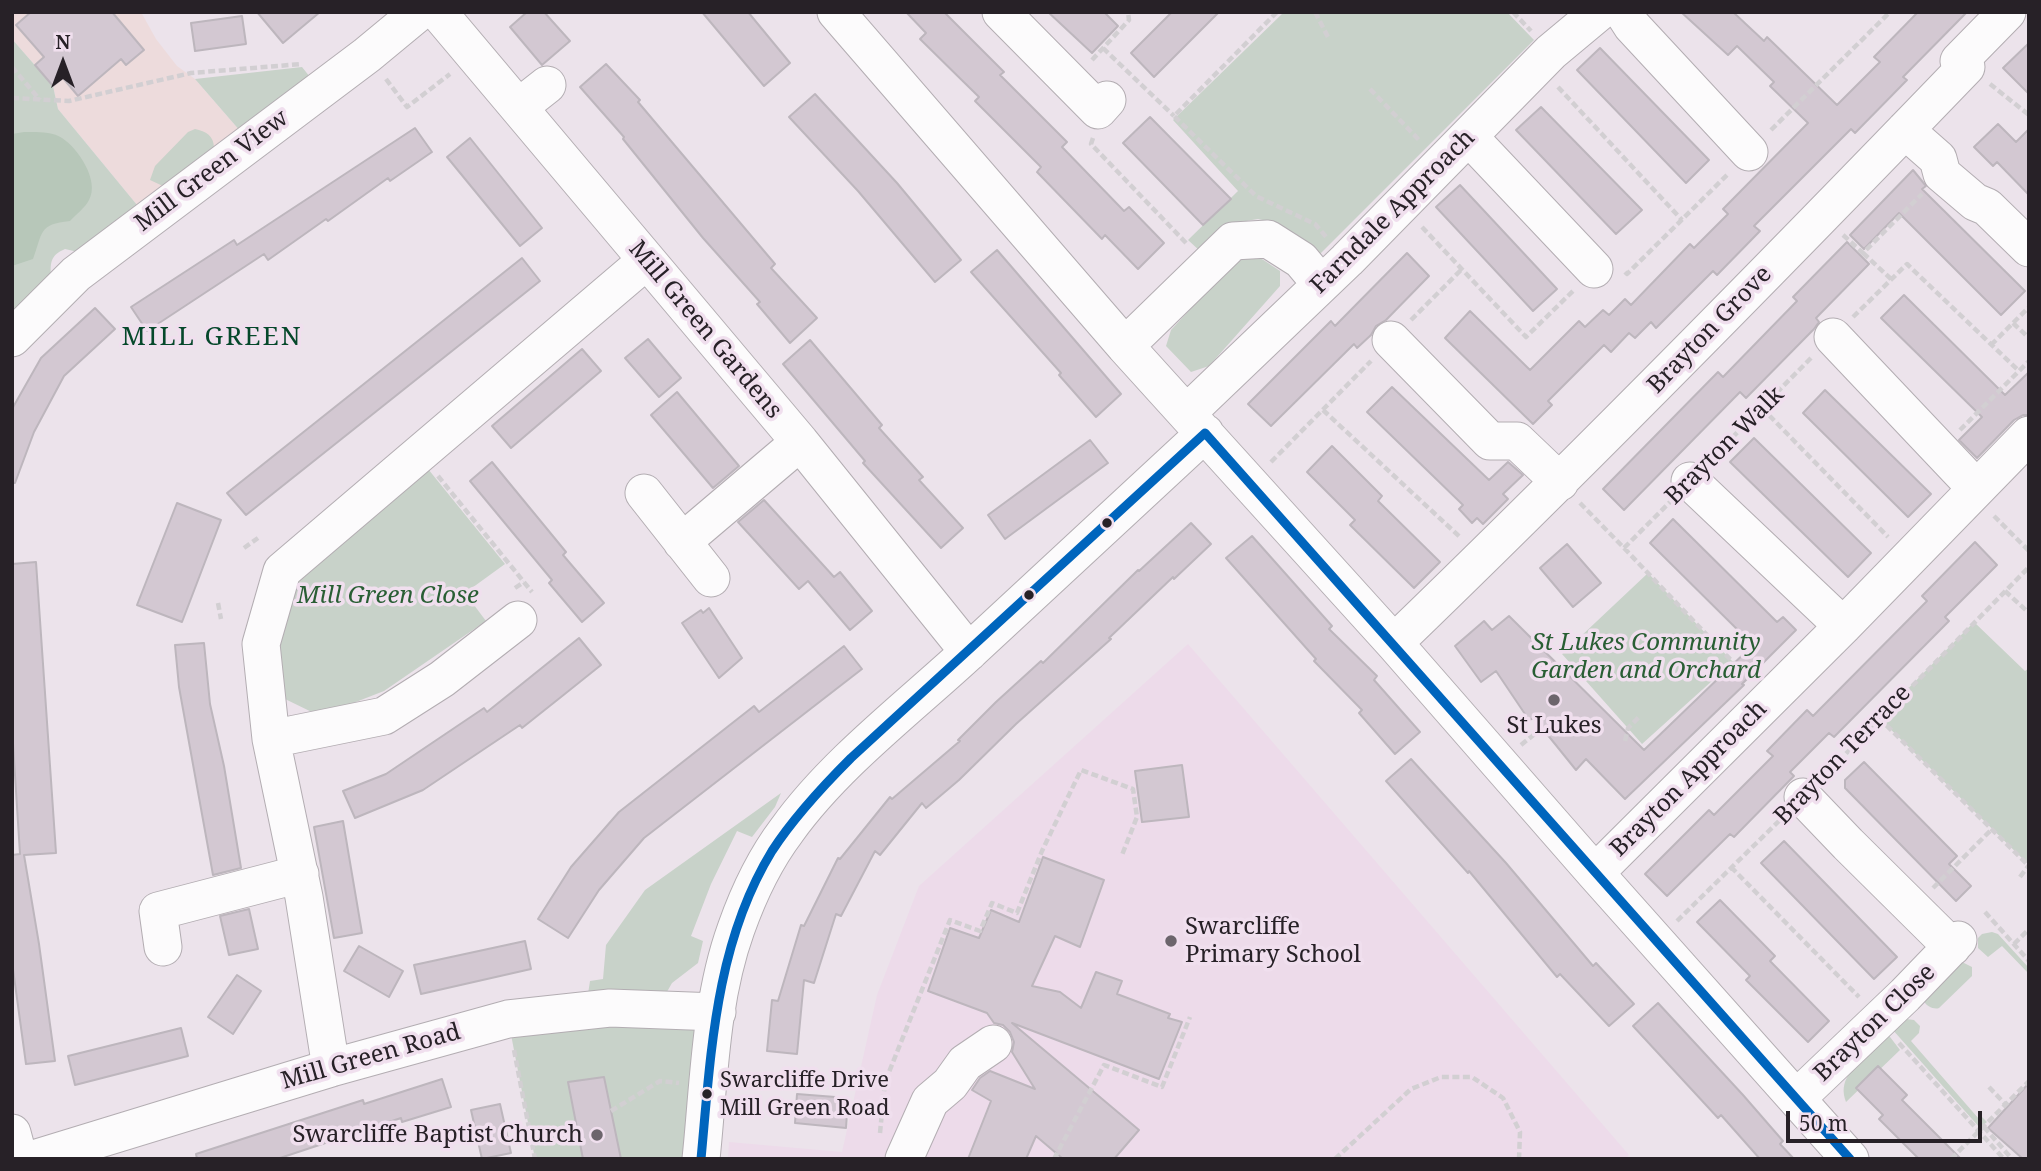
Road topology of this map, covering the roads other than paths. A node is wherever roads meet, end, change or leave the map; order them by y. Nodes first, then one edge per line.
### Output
1 (419, 12) edge
2 (438, 12) edge
3 (836, 12) edge
4 (1002, 12) edge
5 (1599, 12) edge
6 (1623, 12) edge
7 (2007, 12) edge
8 (547, 85) dead end
9 (1103, 105) road end
10 (519, 107) junction
11 (1905, 131) junction
12 (1469, 137) junction
13 (1749, 152) road end
14 (2029, 248) edge
15 (646, 261) junction
16 (1594, 269) road end
17 (1334, 272) junction
18 (1833, 337) road end
19 (12, 338) edge
20 (1391, 340) road end
21 (1125, 346) junction
22 (1196, 423) junction
23 (2029, 435) edge
24 (800, 442) junction
25 (1690, 481) road end
26 (1560, 482) junction
27 (1973, 490) junction
28 (644, 493) dead end
29 (682, 542) junction
30 (711, 578) dead end
31 (524, 603) road end
32 (1843, 626) junction
33 (1394, 643) junction
34 (969, 652) junction
35 (271, 739) junction
36 (1804, 797) road end
37 (1595, 873) junction
38 (300, 874) junction
39 (163, 947) dead end
40 (717, 1012) junction
41 (993, 1044) dead end
42 (331, 1068) junction
43 (1797, 1098) junction
44 (12, 1133) edge
45 (892, 1152) edge
46 (19, 1159) edge
47 (34, 1159) edge
48 (701, 1159) edge
49 (1850, 1159) edge

1 - 19 street, Mill Green View
2 - 10 street, Mill Green Gardens
3 - 21 street
4 - 9 street
5 - 12 street, Farndale Approach
6 - 13 street
7 - 11 street, Brayton Grove
8 - 10 street
10 - 15 street, Mill Green Gardens
11 - 14 street
11 - 26 street, Brayton Grove
12 - 16 street
12 - 17 street, Farndale Approach
15 - 24 street, Mill Green Gardens
15 - 35 street
17 - 21 street
17 - 22 street, Farndale Approach
18 - 27 street
20 - 26 street
21 - 22 street
22 - 33 street
22 - 34 street, Farndale Approach
23 - 27 street, Brayton Approach
24 - 29 street
24 - 34 street, Mill Green Gardens
25 - 32 street
26 - 33 street, Brayton Grove
27 - 32 street, Brayton Approach
28 - 29 street
29 - 30 street
31 - 35 street
32 - 37 street, Brayton Approach
33 - 37 street
34 - 40 street, Farndale Approach
35 - 38 street
36 - 43 street, Brayton Close
37 - 43 street
38 - 39 street
38 - 42 street
40 - 42 street, Mill Green Road
40 - 48 street, Farndale Approach
41 - 45 street
42 - 47 street, Mill Green Road
43 - 49 street
44 - 46 street

